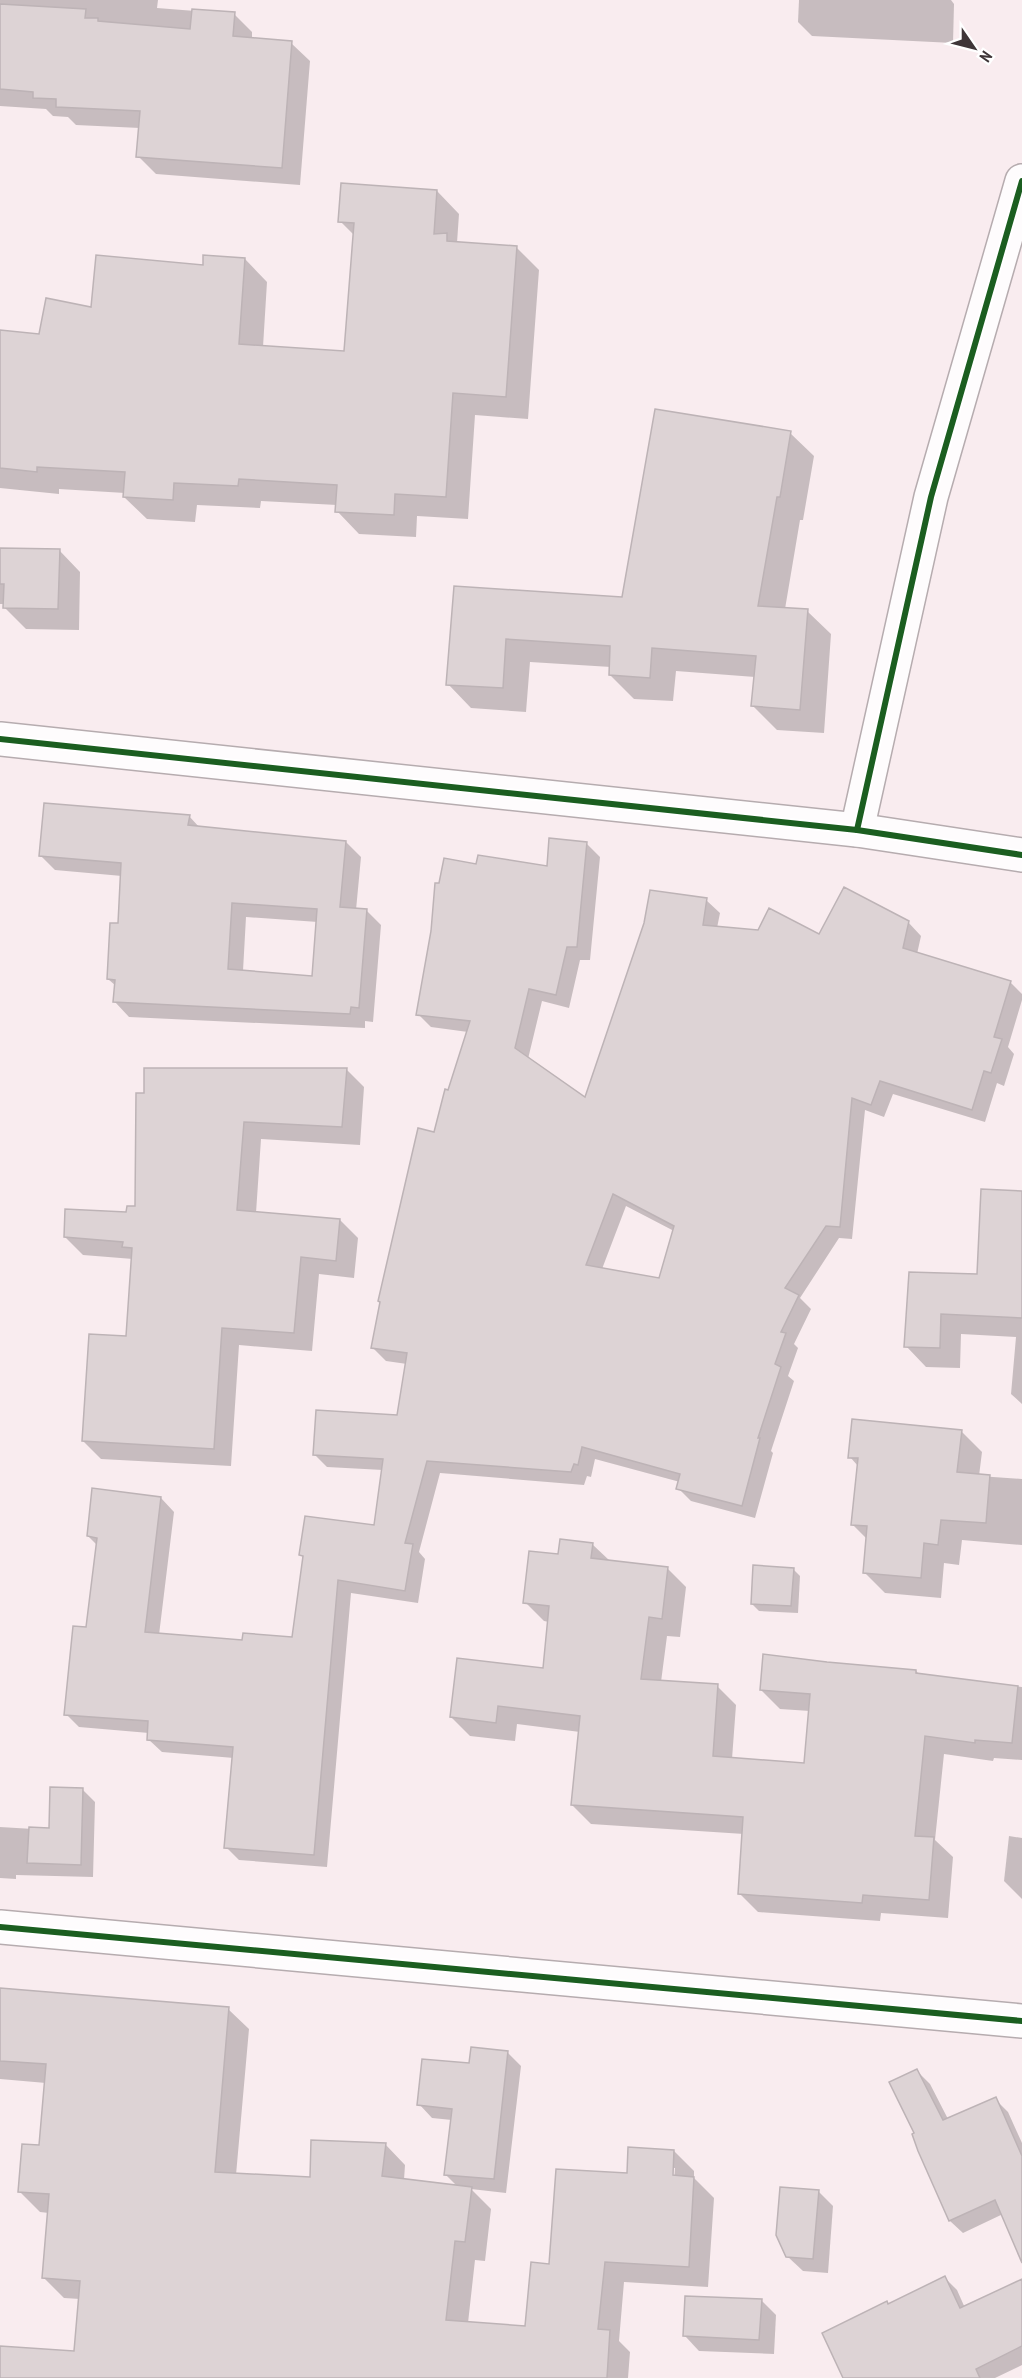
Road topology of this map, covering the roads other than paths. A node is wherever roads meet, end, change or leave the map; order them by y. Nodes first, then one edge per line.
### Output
1 (1022, 181) edge
2 (0, 739) edge
3 (857, 830) junction
4 (1022, 855) edge
5 (0, 1927) edge
6 (1022, 2021) edge

1 - 3 street
2 - 3 street
3 - 4 street
5 - 6 street

